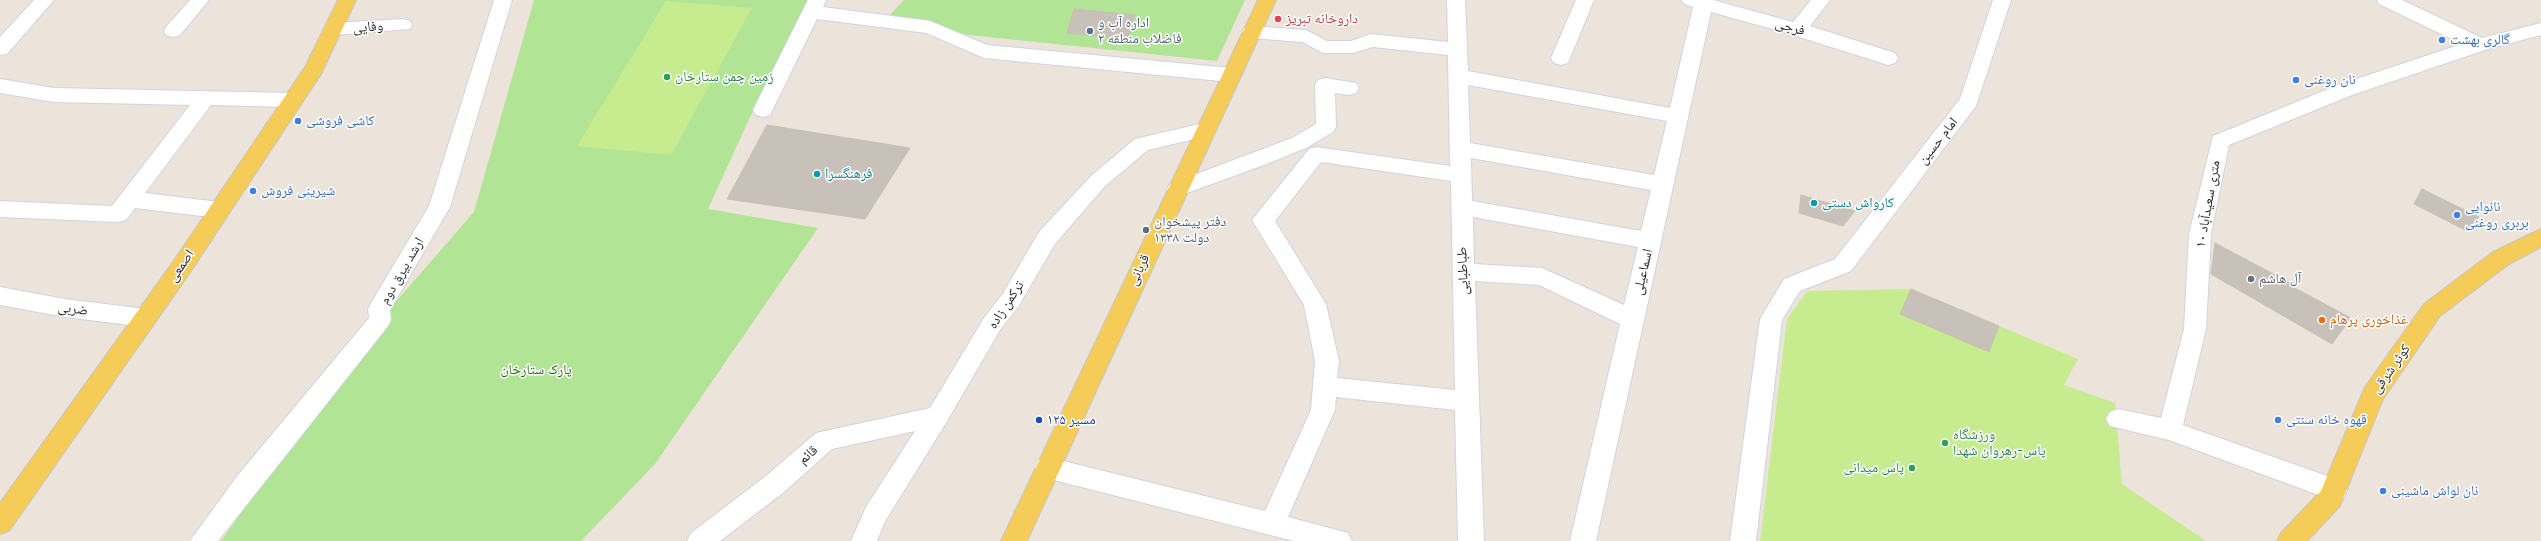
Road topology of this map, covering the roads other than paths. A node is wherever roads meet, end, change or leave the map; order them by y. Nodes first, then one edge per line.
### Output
1 (45, 0) edge
2 (200, 0) edge
3 (346, 0) edge
4 (502, 0) edge
5 (1267, 0) edge
6 (1456, 0) edge
7 (1585, 0) edge
8 (1821, 0) edge
9 (2002, 0) edge
10 (2386, 0) edge
11 (1697, 2) edge
12 (814, 6) edge
13 (403, 24) dead end
14 (333, 29) junction
15 (1797, 29) junction
16 (2541, 29) edge
17 (173, 31) dead end
18 (1251, 32) junction
19 (2480, 45) junction
20 (0, 49) edge
21 (1457, 49) junction
22 (1561, 58) dead end
23 (1888, 58) dead end
24 (1231, 75) junction
25 (1458, 76) junction
26 (0, 86) edge
27 (1349, 88) dead end
28 (206, 98) junction
29 (293, 100) junction
30 (763, 110) dead end
31 (1677, 116) junction
32 (1204, 130) junction
33 (1307, 148) junction
34 (1460, 149) junction
35 (1461, 175) junction
36 (1662, 184) junction
37 (1177, 189) junction
38 (129, 199) junction
39 (1462, 207) junction
40 (0, 209) edge
41 (219, 210) junction
42 (2541, 237) edge
43 (1650, 241) junction
44 (1463, 272) junction
45 (0, 296) edge
46 (146, 318) junction
47 (1632, 319) junction
48 (1325, 386) junction
49 (1467, 401) junction
50 (938, 416) junction
51 (2118, 419) dead end
52 (2170, 430) junction
53 (1047, 468) junction
54 (2335, 490) junction
55 (0, 523) edge
56 (1272, 524) junction
57 (203, 541) edge
58 (700, 541) edge
59 (864, 541) edge
60 (1014, 541) edge
61 (1339, 541) edge
62 (1471, 541) edge
63 (1583, 541) edge
64 (1743, 541) edge
65 (2290, 541) edge

1 - 20 street
2 - 17 street
3 - 14 main road, اصمعی
4 - 57 street, ارشد بیرق دوم
5 - 18 main road, قربانی
6 - 21 street, طباطبایی
7 - 22 street
8 - 15 street
9 - 64 street, امام حسین
10 - 19 street
11 - 15 street, فرجی
11 - 31 street, اسماعیلی
12 - 24 street
12 - 30 street
13 - 14 street, وفایی
14 - 29 main road, اصمعی
15 - 23 street, فرجی
16 - 19 street, ۱۰ متری سعیدآباد
18 - 21 street
18 - 24 main road, قربانی
19 - 52 street, ۱۰ متری سعیدآباد
21 - 25 street, طباطبایی
24 - 32 main road, قربانی
25 - 31 street
25 - 34 street, طباطبایی
26 - 28 street
27 - 33 street
28 - 29 street
28 - 38 street
29 - 41 main road, اصمعی
31 - 36 street, اسماعیلی
32 - 37 main road, قربانی
32 - 50 street, ترکمن زاده
33 - 35 street
33 - 37 street
33 - 48 street
34 - 35 street, طباطبایی
34 - 36 street
35 - 39 street, طباطبایی
36 - 43 street, اسماعیلی
37 - 53 main road, قربانی
38 - 40 street
38 - 41 street
39 - 43 street
39 - 44 street, طباطبایی
41 - 46 main road, اصمعی
42 - 54 main road, کوثر شرقی
43 - 47 street, اسماعیلی
44 - 47 street
44 - 49 street, طباطبایی
45 - 46 street, ضربی
46 - 55 main road, اصمعی
47 - 63 street, اسماعیلی
48 - 49 street
48 - 56 street
49 - 62 street, طباطبایی
50 - 58 street, قائم
50 - 59 street, ترکمن زاده
51 - 52 street
52 - 54 street
53 - 56 street
53 - 60 main road, قربانی
54 - 65 main road, کوثر شرقی
56 - 61 street

